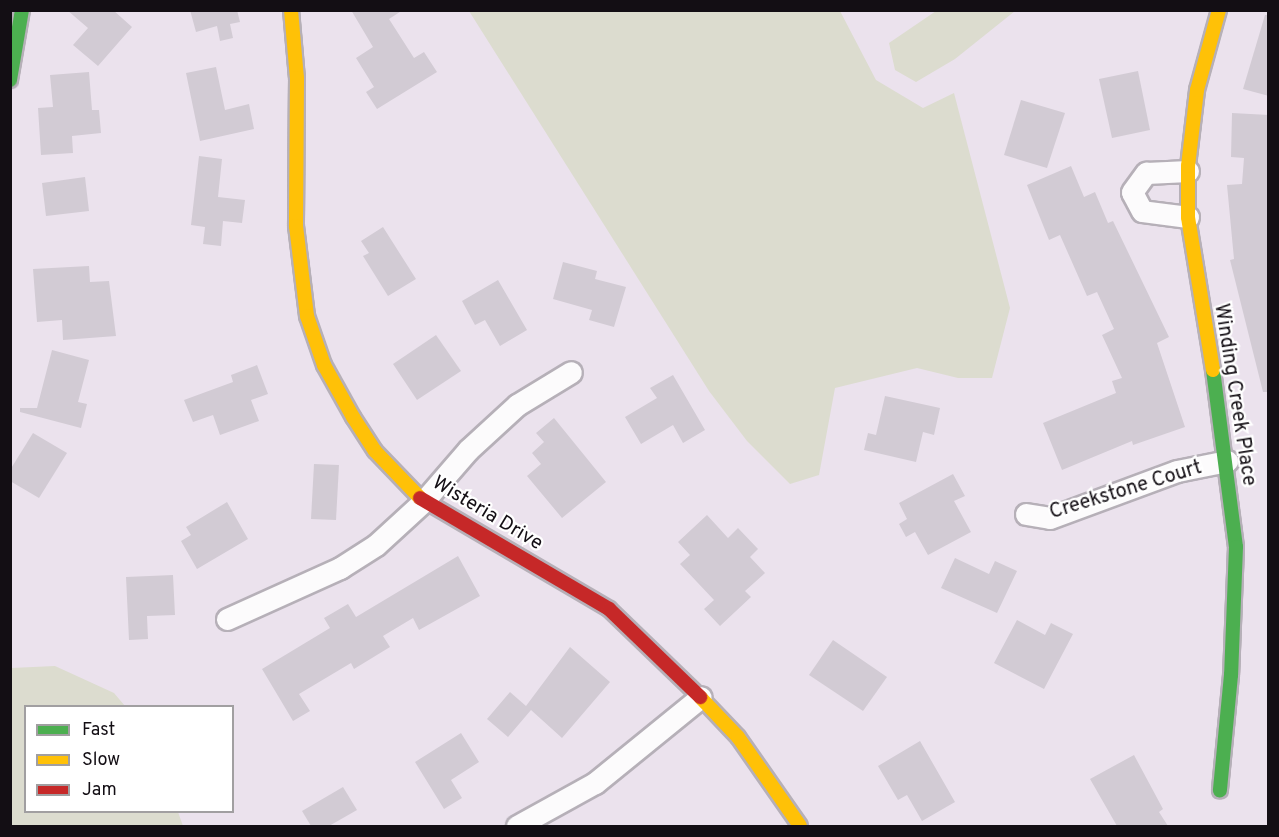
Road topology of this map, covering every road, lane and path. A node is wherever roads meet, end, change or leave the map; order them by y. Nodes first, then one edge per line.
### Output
1 (22, 10) edge
2 (291, 10) edge
3 (1220, 10) edge
4 (10, 80) edge
5 (1188, 171) junction
6 (1188, 217) junction
7 (571, 372) dead end
8 (1227, 461) junction
9 (423, 502) junction
10 (1026, 514) dead end
11 (227, 619) dead end
12 (701, 698) junction
13 (1220, 790) dead end
14 (517, 826) edge
15 (800, 826) edge

1 - 4 street
2 - 9 street, Wisteria Drive
3 - 5 street, Winding Creek Place
5 - 6 street, Winding Creek Place
5 - 6 street
6 - 8 street, Winding Creek Place
7 - 9 street
8 - 10 street, Creekstone Court
8 - 13 street, Winding Creek Place
9 - 11 street
9 - 12 street, Wisteria Drive
12 - 14 street
12 - 15 street, Wisteria Drive

